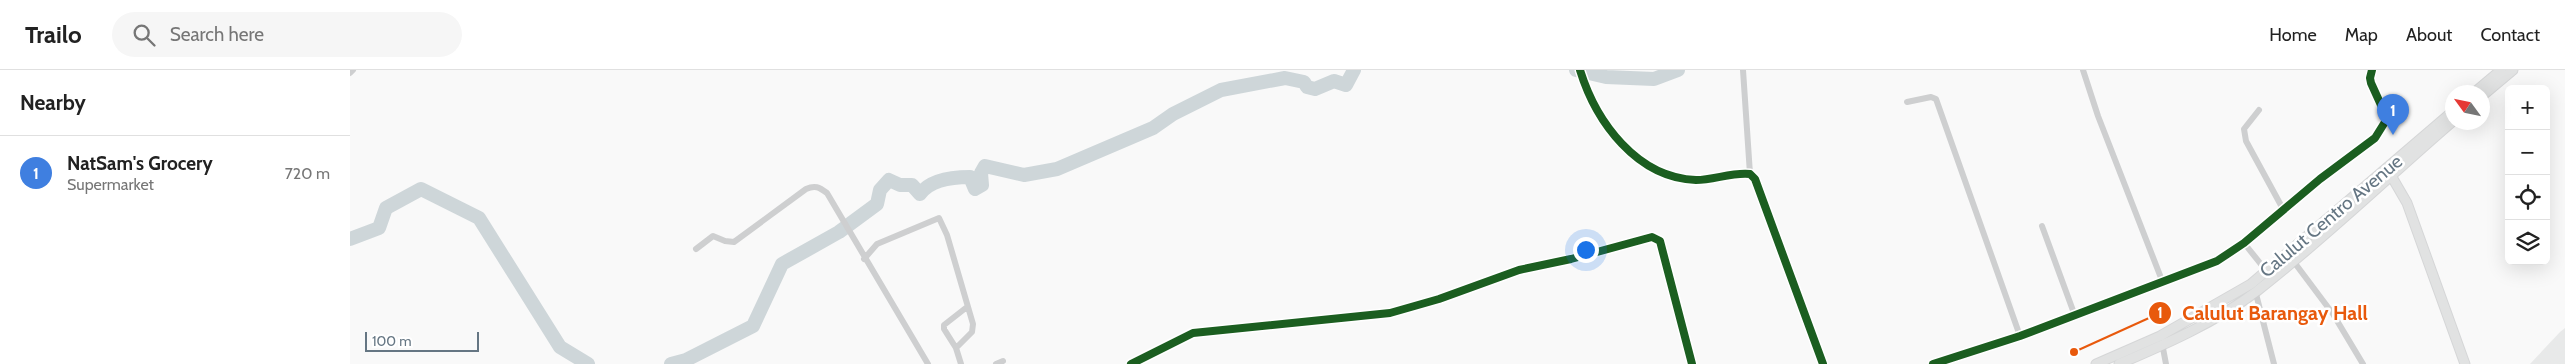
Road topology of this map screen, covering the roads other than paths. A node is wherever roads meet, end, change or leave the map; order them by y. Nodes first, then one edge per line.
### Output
1 (1580, 70) edge
2 (1743, 70) edge
3 (2083, 70) edge
4 (2372, 70) edge
5 (2501, 70) edge
6 (2513, 70) edge
7 (2483, 85) edge
8 (2490, 89) edge
9 (1907, 102) dead end
10 (2259, 110) dead end
11 (2445, 119) edge
12 (2445, 128) edge
13 (2389, 173) junction
14 (1750, 174) junction
15 (2283, 209) junction
16 (2042, 226) dead end
17 (2244, 243) junction
18 (696, 249) dead end
19 (2291, 257) junction
20 (864, 259) junction
21 (2269, 275) junction
22 (2163, 283) junction
23 (2253, 288) junction
24 (967, 307) junction
25 (2076, 316) junction
26 (2020, 336) junction
27 (2160, 336) junction
28 (2162, 345) junction
29 (956, 348) junction
30 (928, 364) edge
31 (961, 364) edge
32 (1131, 364) edge
33 (1692, 364) edge
34 (1823, 364) edge
35 (1933, 364) edge
36 (2096, 364) edge
37 (2119, 364) edge
38 (2166, 364) edge
39 (2274, 364) edge
40 (2363, 364) edge
41 (2466, 364) edge

1 - 14 street
2 - 14 street
3 - 22 street
4 - 15 street
5 - 7 main road
6 - 8 main road
9 - 26 street
10 - 15 street
11 - 13 main road, Calulut Centro Avenue
12 - 13 main road, Calulut Centro Avenue
13 - 19 main road, Calulut Centro Avenue
13 - 41 main road
14 - 34 street
15 - 17 street
16 - 25 street
17 - 21 street
17 - 22 street
18 - 20 street
19 - 21 main road, Calulut Centro Avenue
19 - 40 street
20 - 24 street
20 - 30 street
21 - 23 main road, Calulut Centro Avenue
22 - 25 street
23 - 27 main road, Calulut Centro Avenue
23 - 28 main road, Calulut Centro Avenue
23 - 39 street
24 - 29 street
24 - 29 street
25 - 26 street
26 - 35 street
27 - 28 street
27 - 36 main road, Calulut Centro Avenue
28 - 37 main road, Calulut Centro Avenue
28 - 38 street
29 - 31 street
32 - 33 street

